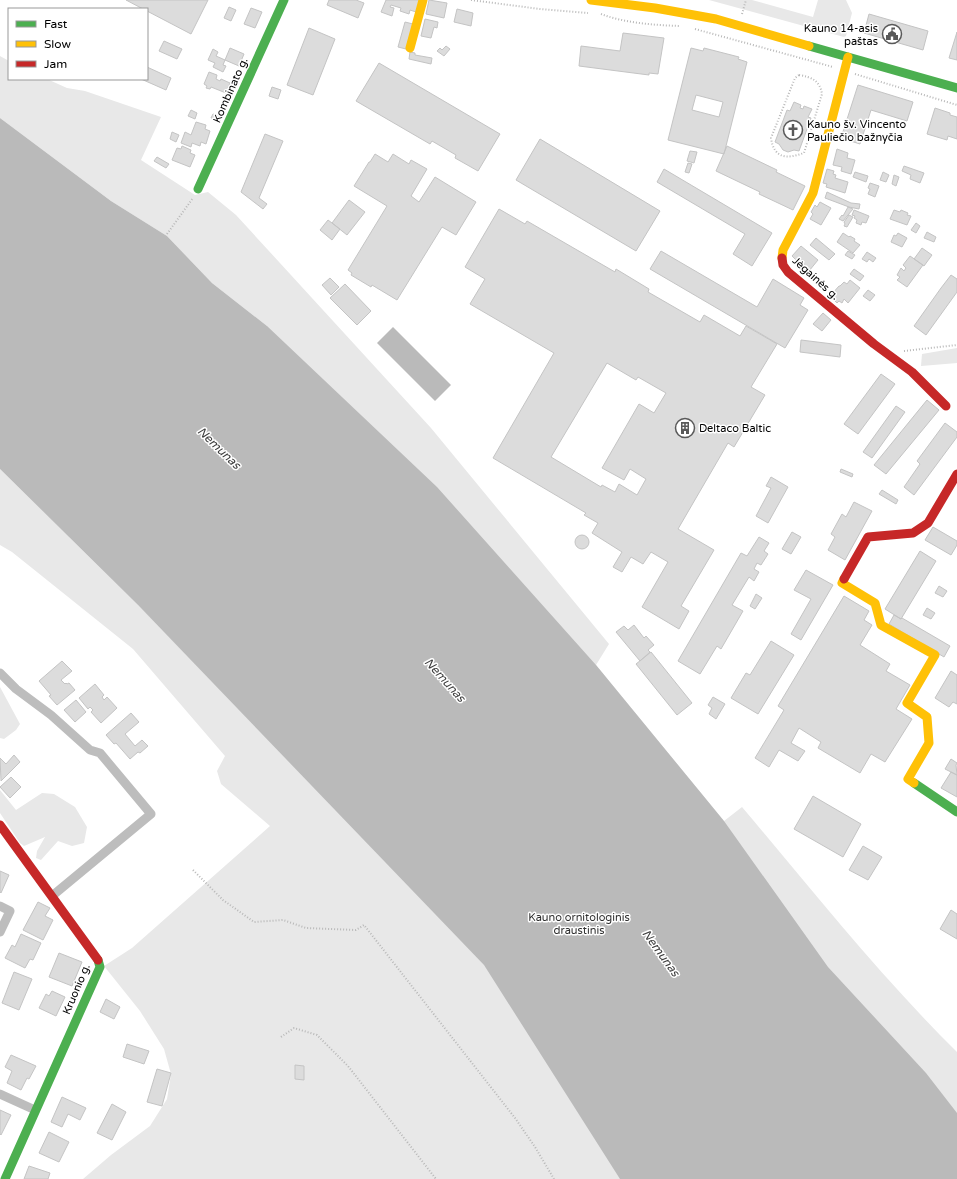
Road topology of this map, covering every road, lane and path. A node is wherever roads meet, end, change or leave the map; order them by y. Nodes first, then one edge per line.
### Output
1 (284, 0) edge
2 (423, 0) edge
3 (471, 0) edge
4 (591, 0) edge
5 (592, 13) dead end
6 (598, 14) dead end
7 (685, 26) dead end
8 (692, 28) dead end
9 (410, 48) dead end
10 (848, 57) junction
11 (845, 71) junction
12 (811, 77) joint
13 (957, 88) edge
14 (957, 105) edge
15 (198, 189) joint
16 (167, 234) dead end
17 (957, 345) edge
18 (889, 355) junction
19 (946, 406) dead end
20 (957, 474) edge
21 (0, 673) edge
22 (957, 812) edge
23 (0, 825) edge
24 (193, 870) dead end
25 (52, 896) junction
26 (0, 906) edge
27 (0, 932) edge
28 (281, 1037) dead end
29 (0, 1094) edge
30 (35, 1110) junction
31 (5, 1179) edge
32 (436, 1179) edge
33 (554, 1179) edge

1 - 15 street, Kombinato g.
2 - 9 street
3 - 5 path
4 - 10 street
6 - 7 path
8 - 11 path
10 - 11 street, Jėgainės g.
10 - 13 street
11 - 14 path
11 - 18 street, Jėgainės g.
12 - 12 path
15 - 16 path
17 - 18 path
18 - 19 street, Jėgainės g.
20 - 22 street
21 - 25 street
23 - 25 street, Kruonio g.
24 - 33 path
25 - 30 street, Kruonio g.
26 - 27 street
28 - 32 path
29 - 30 street
30 - 31 street, Kruonio g.

